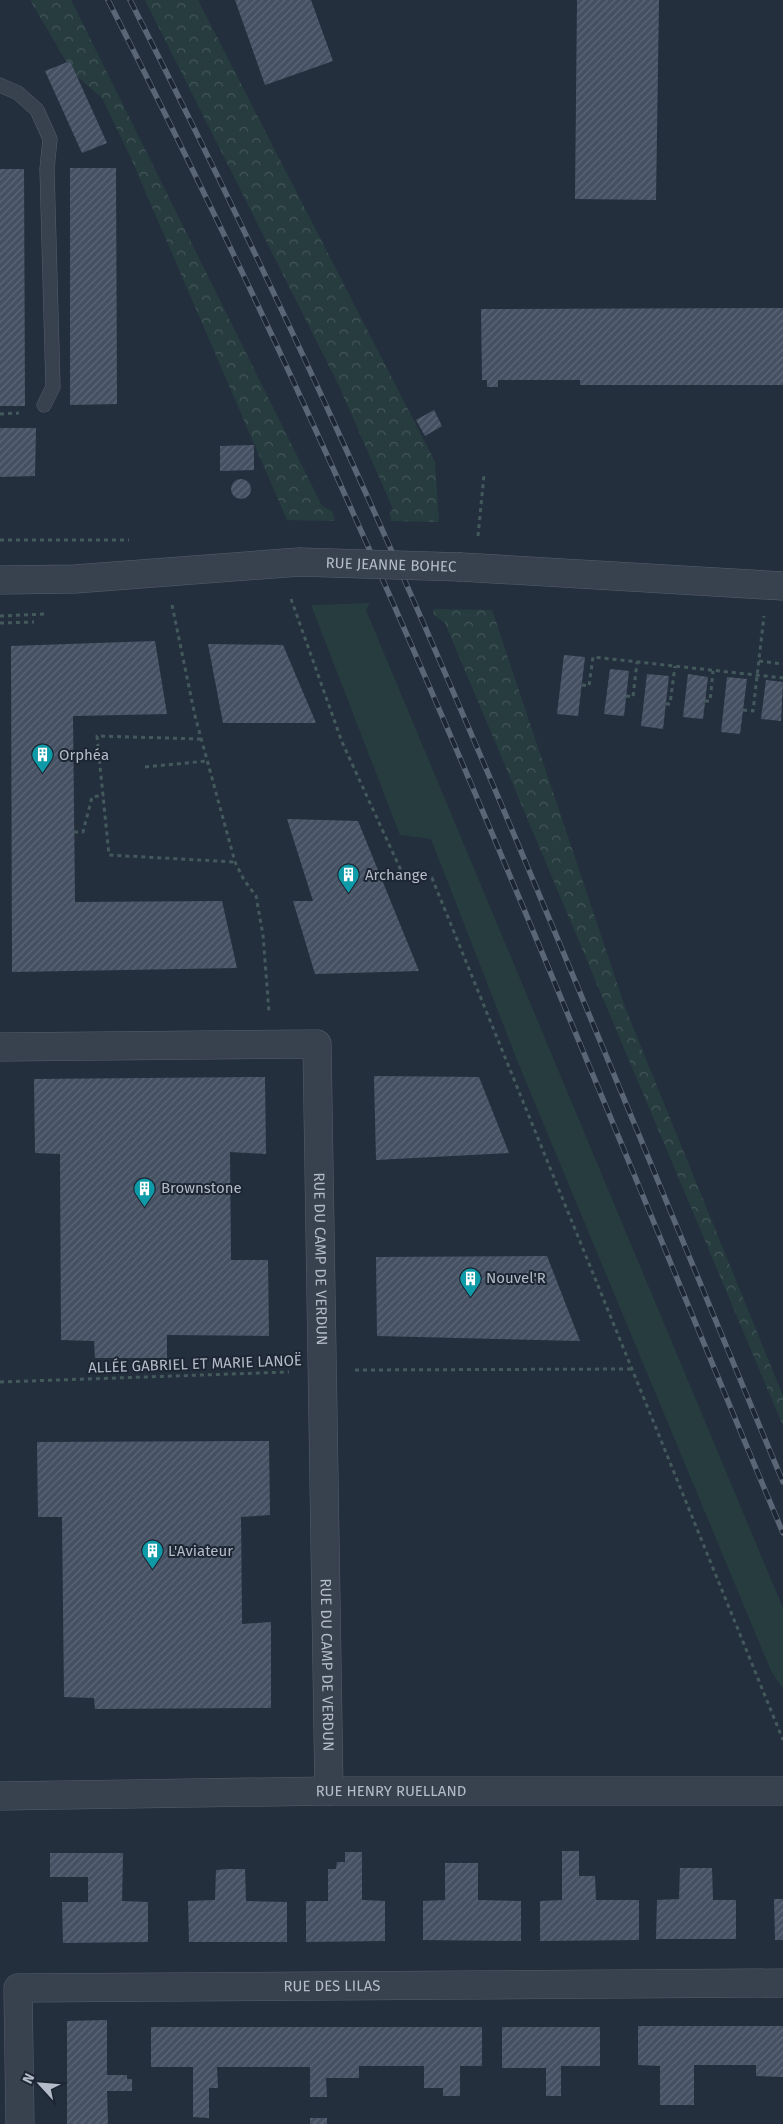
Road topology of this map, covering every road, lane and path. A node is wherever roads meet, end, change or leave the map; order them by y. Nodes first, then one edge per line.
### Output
1 (0, 85) edge
2 (44, 405) dead end
3 (484, 475) dead end
4 (478, 536) dead end
5 (0, 540) edge
6 (55, 540) dead end
7 (0, 580) edge
8 (783, 586) edge
9 (291, 599) dead end
10 (172, 605) dead end
11 (50, 614) dead end
12 (0, 616) edge
13 (34, 622) dead end
14 (763, 622) dead end
15 (0, 623) edge
16 (759, 661) junction
17 (637, 662) junction
18 (783, 664) edge
19 (674, 666) junction
20 (713, 671) junction
21 (757, 676) junction
22 (783, 678) edge
23 (582, 685) dead end
24 (626, 696) dead end
25 (705, 701) dead end
26 (666, 704) dead end
27 (744, 710) dead end
28 (201, 739) junction
29 (207, 761) junction
30 (145, 767) dead end
31 (104, 794) junction
32 (74, 832) dead end
33 (235, 862) junction
34 (272, 1045) junction
35 (0, 1047) edge
36 (631, 1369) junction
37 (322, 1371) junction
38 (0, 1382) edge
39 (783, 1740) edge
40 (783, 1791) edge
41 (329, 1792) junction
42 (0, 1796) edge
43 (783, 1983) edge
44 (20, 2124) edge

1 - 2 lane
3 - 4 path
5 - 6 path
7 - 8 street, RUE JEANNE BOHEC, bridge
9 - 36 path
10 - 28 path
11 - 12 path
13 - 15 path
14 - 16 path
16 - 18 path
16 - 21 path
17 - 19 path
17 - 23 path
17 - 24 path
19 - 20 path
19 - 26 path
20 - 21 path
20 - 25 path
21 - 22 path
21 - 27 path
28 - 29 path
28 - 31 path
29 - 30 path
29 - 33 path
31 - 32 path
31 - 33 path
33 - 34 path
34 - 35 street, RUE DU CAMP DE VERDUN
34 - 37 street, RUE DU CAMP DE VERDUN
36 - 37 path, ALLÉE GABRIEL ET MARIE LANOË
36 - 39 path
37 - 38 path, ALLÉE GABRIEL ET MARIE LANOË
37 - 41 street, RUE DU CAMP DE VERDUN
40 - 41 street, RUE HENRY RUELLAND
41 - 42 street, RUE HENRY RUELLAND
43 - 44 street, RUE DES LILAS

